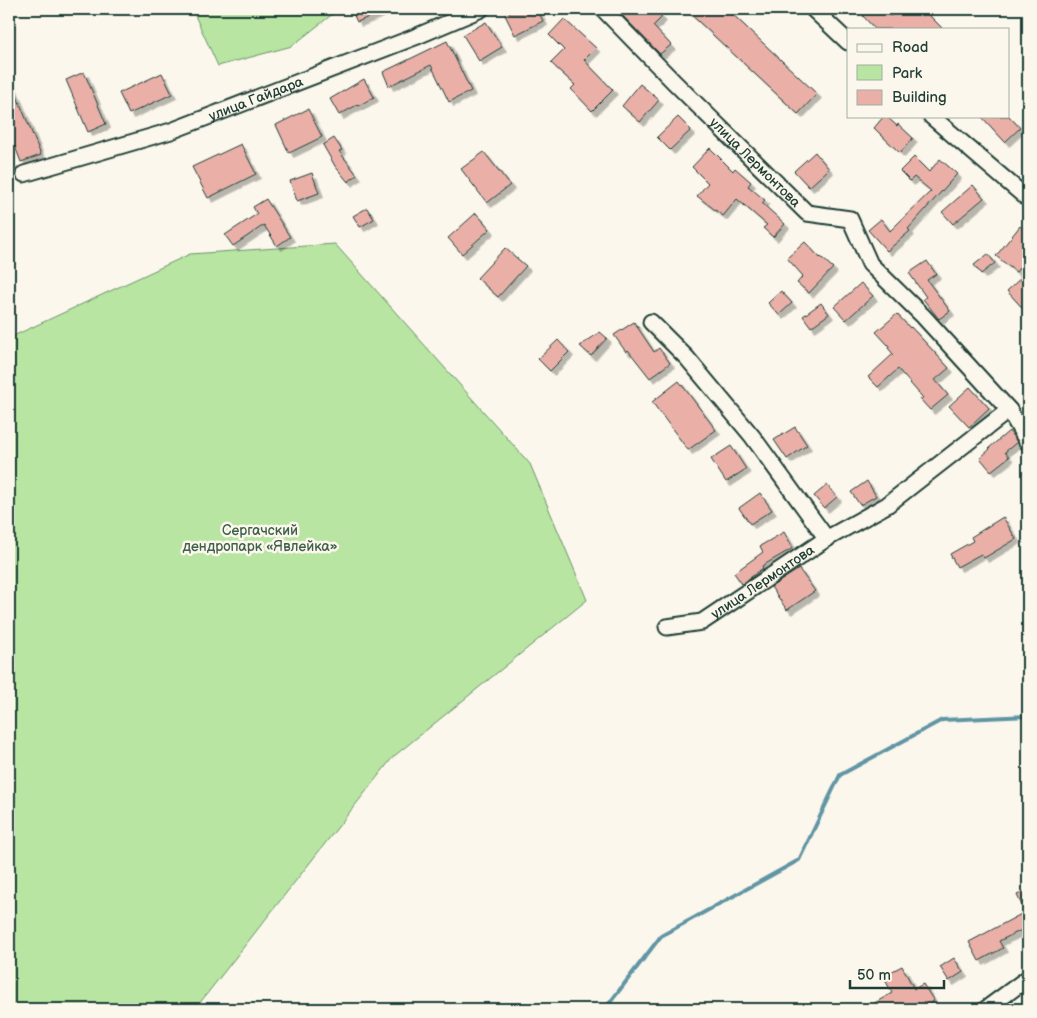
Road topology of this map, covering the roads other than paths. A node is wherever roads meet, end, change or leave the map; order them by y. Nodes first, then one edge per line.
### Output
1 (481, 9) edge
2 (603, 9) edge
3 (813, 9) edge
4 (847, 41) edge
5 (934, 118) edge
6 (24, 174) dead end
7 (1028, 197) edge
8 (651, 322) dead end
9 (1008, 410) junction
10 (1028, 443) edge
11 (827, 539) junction
12 (667, 627) dead end
13 (1028, 978) edge
14 (986, 1009) edge

1 - 6 street, улица Гайдара
2 - 9 street, улица Лермонтова
3 - 4 street
5 - 7 street
8 - 11 street, улица Лермонтова
9 - 10 street, улица Лермонтова
9 - 11 street, улица Лермонтова
11 - 12 street, улица Лермонтова
13 - 14 street

